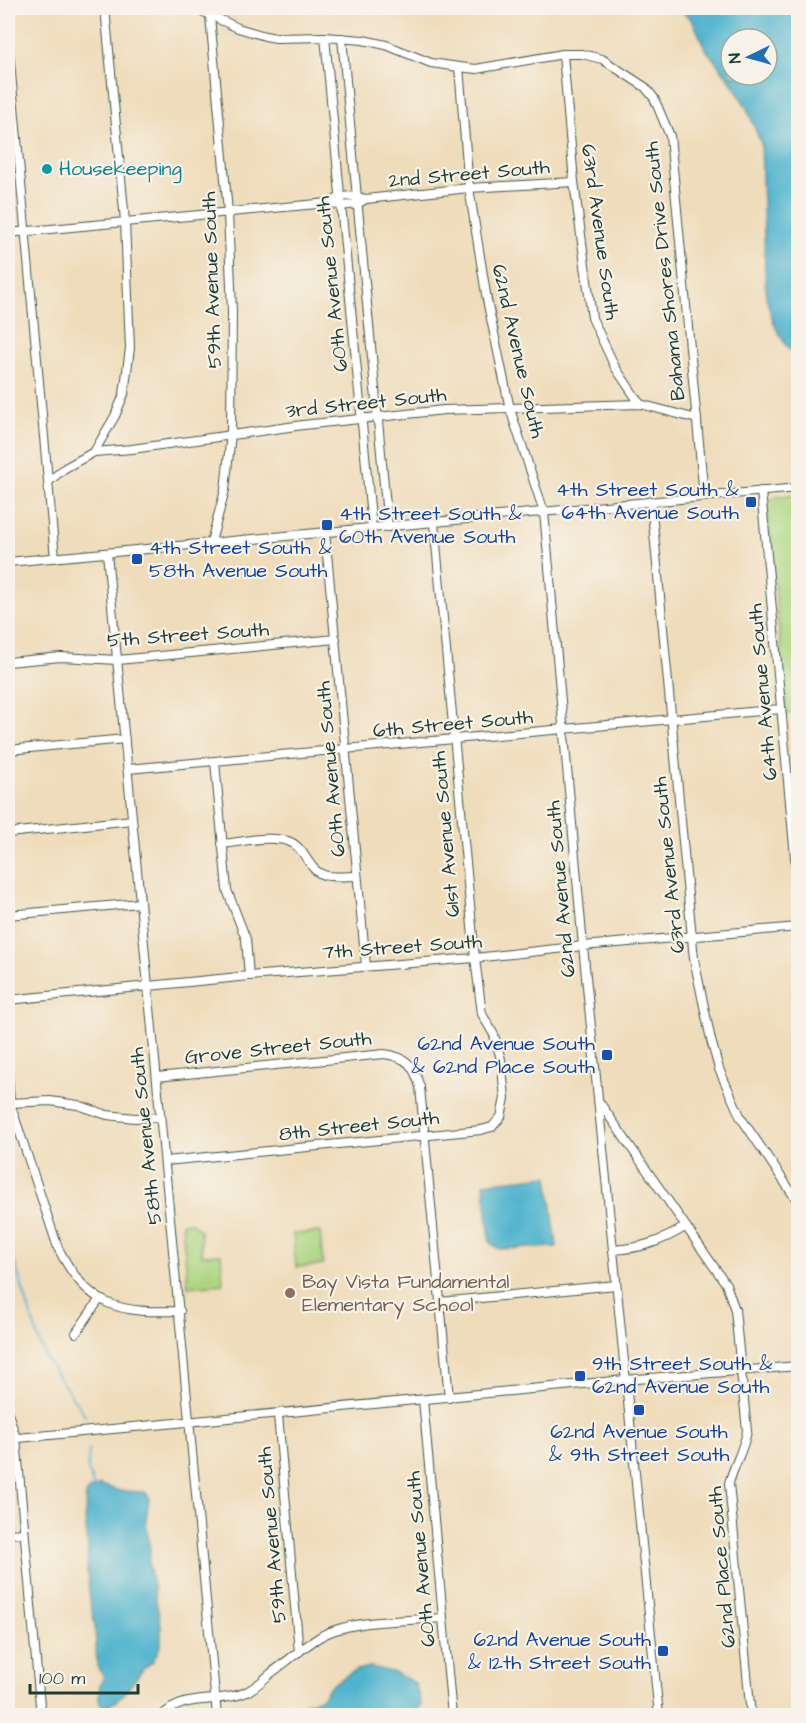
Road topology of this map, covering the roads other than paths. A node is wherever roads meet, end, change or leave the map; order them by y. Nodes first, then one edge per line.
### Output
1 (105, 8) edge
2 (195, 8) edge
3 (210, 16) junction
4 (325, 37) junction
5 (342, 38) junction
6 (8, 40) edge
7 (563, 54) junction
8 (459, 67) junction
9 (574, 182) junction
10 (469, 188) junction
11 (339, 197) junction
12 (357, 200) junction
13 (328, 203) junction
14 (340, 207) junction
15 (228, 212) junction
16 (125, 221) junction
17 (24, 231) junction
18 (8, 233) edge
19 (640, 404) junction
20 (510, 409) junction
21 (377, 417) junction
22 (697, 418) junction
23 (362, 419) junction
24 (231, 434) junction
25 (94, 452) junction
26 (48, 482) junction
27 (798, 488) edge
28 (761, 491) junction
29 (704, 496) junction
30 (651, 501) junction
31 (544, 512) junction
32 (434, 523) junction
33 (388, 527) junction
34 (372, 528) junction
35 (325, 533) junction
36 (211, 542) junction
37 (107, 553) junction
38 (55, 558) junction
39 (8, 562) edge
40 (336, 639) junction
41 (118, 660) junction
42 (8, 662) edge
43 (781, 709) junction
44 (671, 720) junction
45 (563, 730) junction
46 (125, 739) junction
47 (454, 740) junction
48 (8, 750) edge
49 (346, 750) junction
50 (215, 762) junction
51 (128, 769) junction
52 (132, 820) junction
53 (8, 833) edge
54 (222, 844) junction
55 (357, 876) junction
56 (798, 889) edge
57 (140, 903) junction
58 (8, 915) edge
59 (798, 927) edge
60 (693, 936) junction
61 (583, 946) junction
62 (475, 958) junction
63 (366, 966) junction
64 (249, 976) junction
65 (148, 986) junction
66 (8, 1000) edge
67 (502, 1067) joint
68 (8, 1074) edge
69 (157, 1077) junction
70 (599, 1101) junction
71 (10, 1103) junction
72 (160, 1117) junction
73 (425, 1136) junction
74 (166, 1161) junction
75 (798, 1202) edge
76 (685, 1227) junction
77 (613, 1250) junction
78 (616, 1285) junction
79 (99, 1299) junction
80 (440, 1302) junction
81 (180, 1311) junction
82 (76, 1333) dead end
83 (798, 1366) edge
84 (741, 1371) junction
85 (625, 1380) junction
86 (449, 1398) junction
87 (423, 1400) junction
88 (8, 1413) edge
89 (278, 1415) junction
90 (191, 1423) junction
91 (12, 1439) edge
92 (24, 1533) junction
93 (8, 1534) edge
94 (443, 1618) junction
95 (299, 1652) junction
96 (216, 1699) junction
97 (41, 1716) edge
98 (162, 1716) edge
99 (217, 1716) edge
100 (453, 1716) edge
101 (658, 1716) edge
102 (751, 1716) edge

1 - 16 street
2 - 3 street, Bahama Shores Drive South
3 - 4 street, Bahama Shores Drive South
3 - 15 street, 59th Avenue South
4 - 5 street, Bahama Shores Drive South
4 - 11 street, 60th Avenue South
5 - 8 street, Bahama Shores Drive South
5 - 12 street, 60th Avenue South
6 - 17 street
7 - 8 street, Bahama Shores Drive South
7 - 9 street, 63rd Avenue South
7 - 22 street, Bahama Shores Drive South
8 - 10 street, 62nd Avenue South
9 - 10 street, 2nd Street South
9 - 19 street, 63rd Avenue South
10 - 12 street, 2nd Street South
10 - 20 street, 62nd Avenue South
11 - 12 street, 2nd Street South
11 - 13 street, 2nd Street South
11 - 14 street, 60th Avenue South
12 - 14 street, 2nd Street South
12 - 21 street, 60th Avenue South
13 - 14 street, 2nd Street South
13 - 15 street, 2nd Street South
14 - 23 street, 60th Avenue South
15 - 16 street, 2nd Street South
15 - 24 street, 59th Avenue South
16 - 17 street, 2nd Street South
16 - 25 street
17 - 18 street, 2nd Street South
17 - 26 street
19 - 20 street, 3rd Street South
19 - 22 street, 3rd Street South
20 - 21 street, 3rd Street South
20 - 31 street, 62nd Avenue South
21 - 23 street, 3rd Street South
21 - 33 street, 60th Avenue South
22 - 29 street, Bahama Shores Drive South
23 - 24 street, 3rd Street South
23 - 34 street, 60th Avenue South
24 - 25 street, 3rd Street South
24 - 36 street, 59th Avenue South
25 - 26 street, 3rd Street South
26 - 38 street
27 - 28 street
28 - 29 street
28 - 43 street, 64th Avenue South
29 - 30 street
30 - 31 street
30 - 44 street, 63rd Avenue South
31 - 32 street
31 - 45 street, 62nd Avenue South
32 - 33 street
32 - 47 street, 61st Avenue South
33 - 34 street
34 - 35 street
35 - 36 street
35 - 40 street, 60th Avenue South
36 - 37 street
37 - 38 street
37 - 41 street, 58th Avenue South
38 - 39 street
40 - 41 street, 5th Street South
40 - 49 street, 60th Avenue South
41 - 42 street, 5th Street South
41 - 46 street, 58th Avenue South
43 - 44 street, 6th Street South
43 - 56 street, 64th Avenue South
44 - 45 street, 6th Street South
44 - 60 street, 63rd Avenue South
45 - 47 street, 6th Street South
45 - 61 street, 62nd Avenue South
46 - 48 street
46 - 51 street, 58th Avenue South
47 - 49 street, 6th Street South
47 - 62 street, 61st Avenue South
49 - 50 street, 6th Street South
49 - 55 street, 60th Avenue South
50 - 51 street, 6th Street South
50 - 54 street
51 - 52 street, 58th Avenue South
52 - 53 street
52 - 57 street, 58th Avenue South
54 - 55 street
54 - 64 street
55 - 63 street, 60th Avenue South
57 - 58 street
57 - 65 street, 58th Avenue South
59 - 60 street, 7th Street South
60 - 61 street, 7th Street South
60 - 75 street, 63rd Avenue South
61 - 62 street, 7th Street South
61 - 70 street, 62nd Avenue South
62 - 63 street, 7th Street South
62 - 67 street, 61st Avenue South
63 - 64 street, 7th Street South
64 - 65 street, 7th Street South
65 - 66 street, 7th Street South
65 - 69 street, 58th Avenue South
67 - 73 street, 8th Street South
68 - 71 street
69 - 72 street, 58th Avenue South
69 - 73 street, Grove Street South
70 - 76 street, 62nd Place South
70 - 77 street, 62nd Avenue South
71 - 72 street
71 - 79 street
72 - 74 street, 58th Avenue South
73 - 74 street, 8th Street South
73 - 80 street
74 - 81 street, 58th Avenue South
76 - 77 street
76 - 84 street, 62nd Place South
77 - 78 street, 62nd Avenue South
78 - 80 street
78 - 85 street, 62nd Avenue South
79 - 81 street
79 - 82 street
80 - 86 street
81 - 90 street, 58th Avenue South
83 - 84 street
84 - 85 street
84 - 102 street, 62nd Place South
85 - 86 street
85 - 101 street, 62nd Avenue South
86 - 87 street
87 - 89 street
87 - 94 street, 60th Avenue South
88 - 91 street
89 - 90 street
89 - 95 street, 59th Avenue South
90 - 91 street
90 - 96 street, 58th Avenue South
91 - 92 street
92 - 93 street
92 - 97 street
94 - 95 street
94 - 100 street, 60th Avenue South
95 - 96 street
96 - 98 street
96 - 99 street, 58th Avenue South

